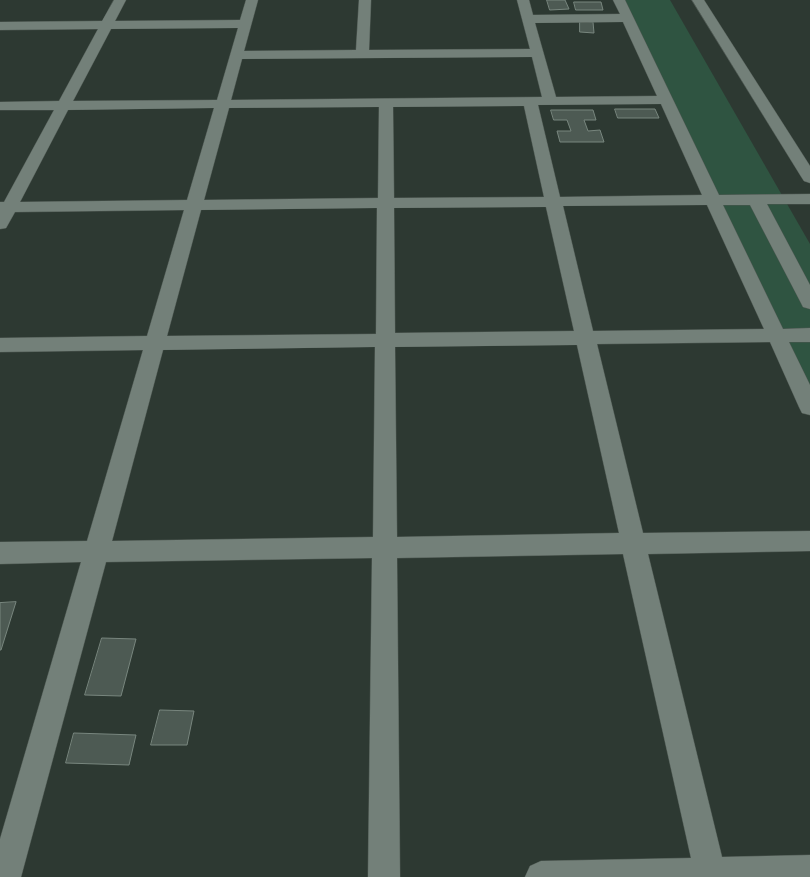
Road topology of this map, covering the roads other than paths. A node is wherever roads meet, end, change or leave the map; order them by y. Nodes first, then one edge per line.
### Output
1 (120, 0) edge
2 (252, 0) edge
3 (365, 0) edge
4 (523, 0) edge
5 (619, 0) edge
6 (698, 0) edge
7 (628, 18) junction
8 (528, 19) junction
9 (246, 24) junction
10 (107, 25) junction
11 (0, 26) edge
12 (537, 53) junction
13 (362, 54) junction
14 (237, 55) junction
15 (666, 100) junction
16 (540, 101) junction
17 (386, 102) junction
18 (223, 104) junction
19 (64, 105) junction
20 (0, 106) edge
21 (810, 178) edge
22 (810, 199) edge
23 (713, 200) junction
24 (756, 200) junction
25 (554, 202) junction
26 (386, 203) junction
27 (195, 205) junction
28 (5, 207) edge
29 (0, 224) edge
30 (810, 303) edge
31 (810, 335) edge
32 (776, 336) junction
33 (586, 338) junction
34 (385, 340) junction
35 (156, 343) junction
36 (0, 345) edge
37 (810, 407) edge
38 (810, 541) edge
39 (633, 544) junction
40 (385, 547) junction
41 (97, 552) junction
42 (0, 553) edge
43 (810, 871) edge
44 (710, 875) edge
45 (5, 877) edge
46 (384, 877) edge
47 (541, 877) edge

1 - 10 street
2 - 9 street
3 - 13 street
4 - 8 street
5 - 7 street
6 - 21 street
7 - 8 street
7 - 15 street
8 - 12 street
9 - 10 street
9 - 14 street
10 - 11 street
10 - 19 street
12 - 13 street
12 - 16 street
13 - 14 street
14 - 18 street
15 - 16 street
15 - 23 street
16 - 17 street
16 - 25 street
17 - 18 street
17 - 26 street
18 - 19 street
18 - 27 street
19 - 20 street
19 - 28 street
22 - 24 street
23 - 24 street
23 - 25 street
23 - 32 street
24 - 30 street
25 - 26 street
25 - 33 street
26 - 27 street
26 - 34 street
27 - 28 street
27 - 35 street
28 - 29 street
31 - 32 street
32 - 33 street
32 - 37 street
33 - 34 street
33 - 39 street
34 - 35 street
34 - 40 street
35 - 36 street
35 - 41 street
38 - 39 street
39 - 40 street
39 - 44 street
40 - 41 street
40 - 46 street
41 - 42 street
41 - 45 street
43 - 44 street
44 - 47 street

